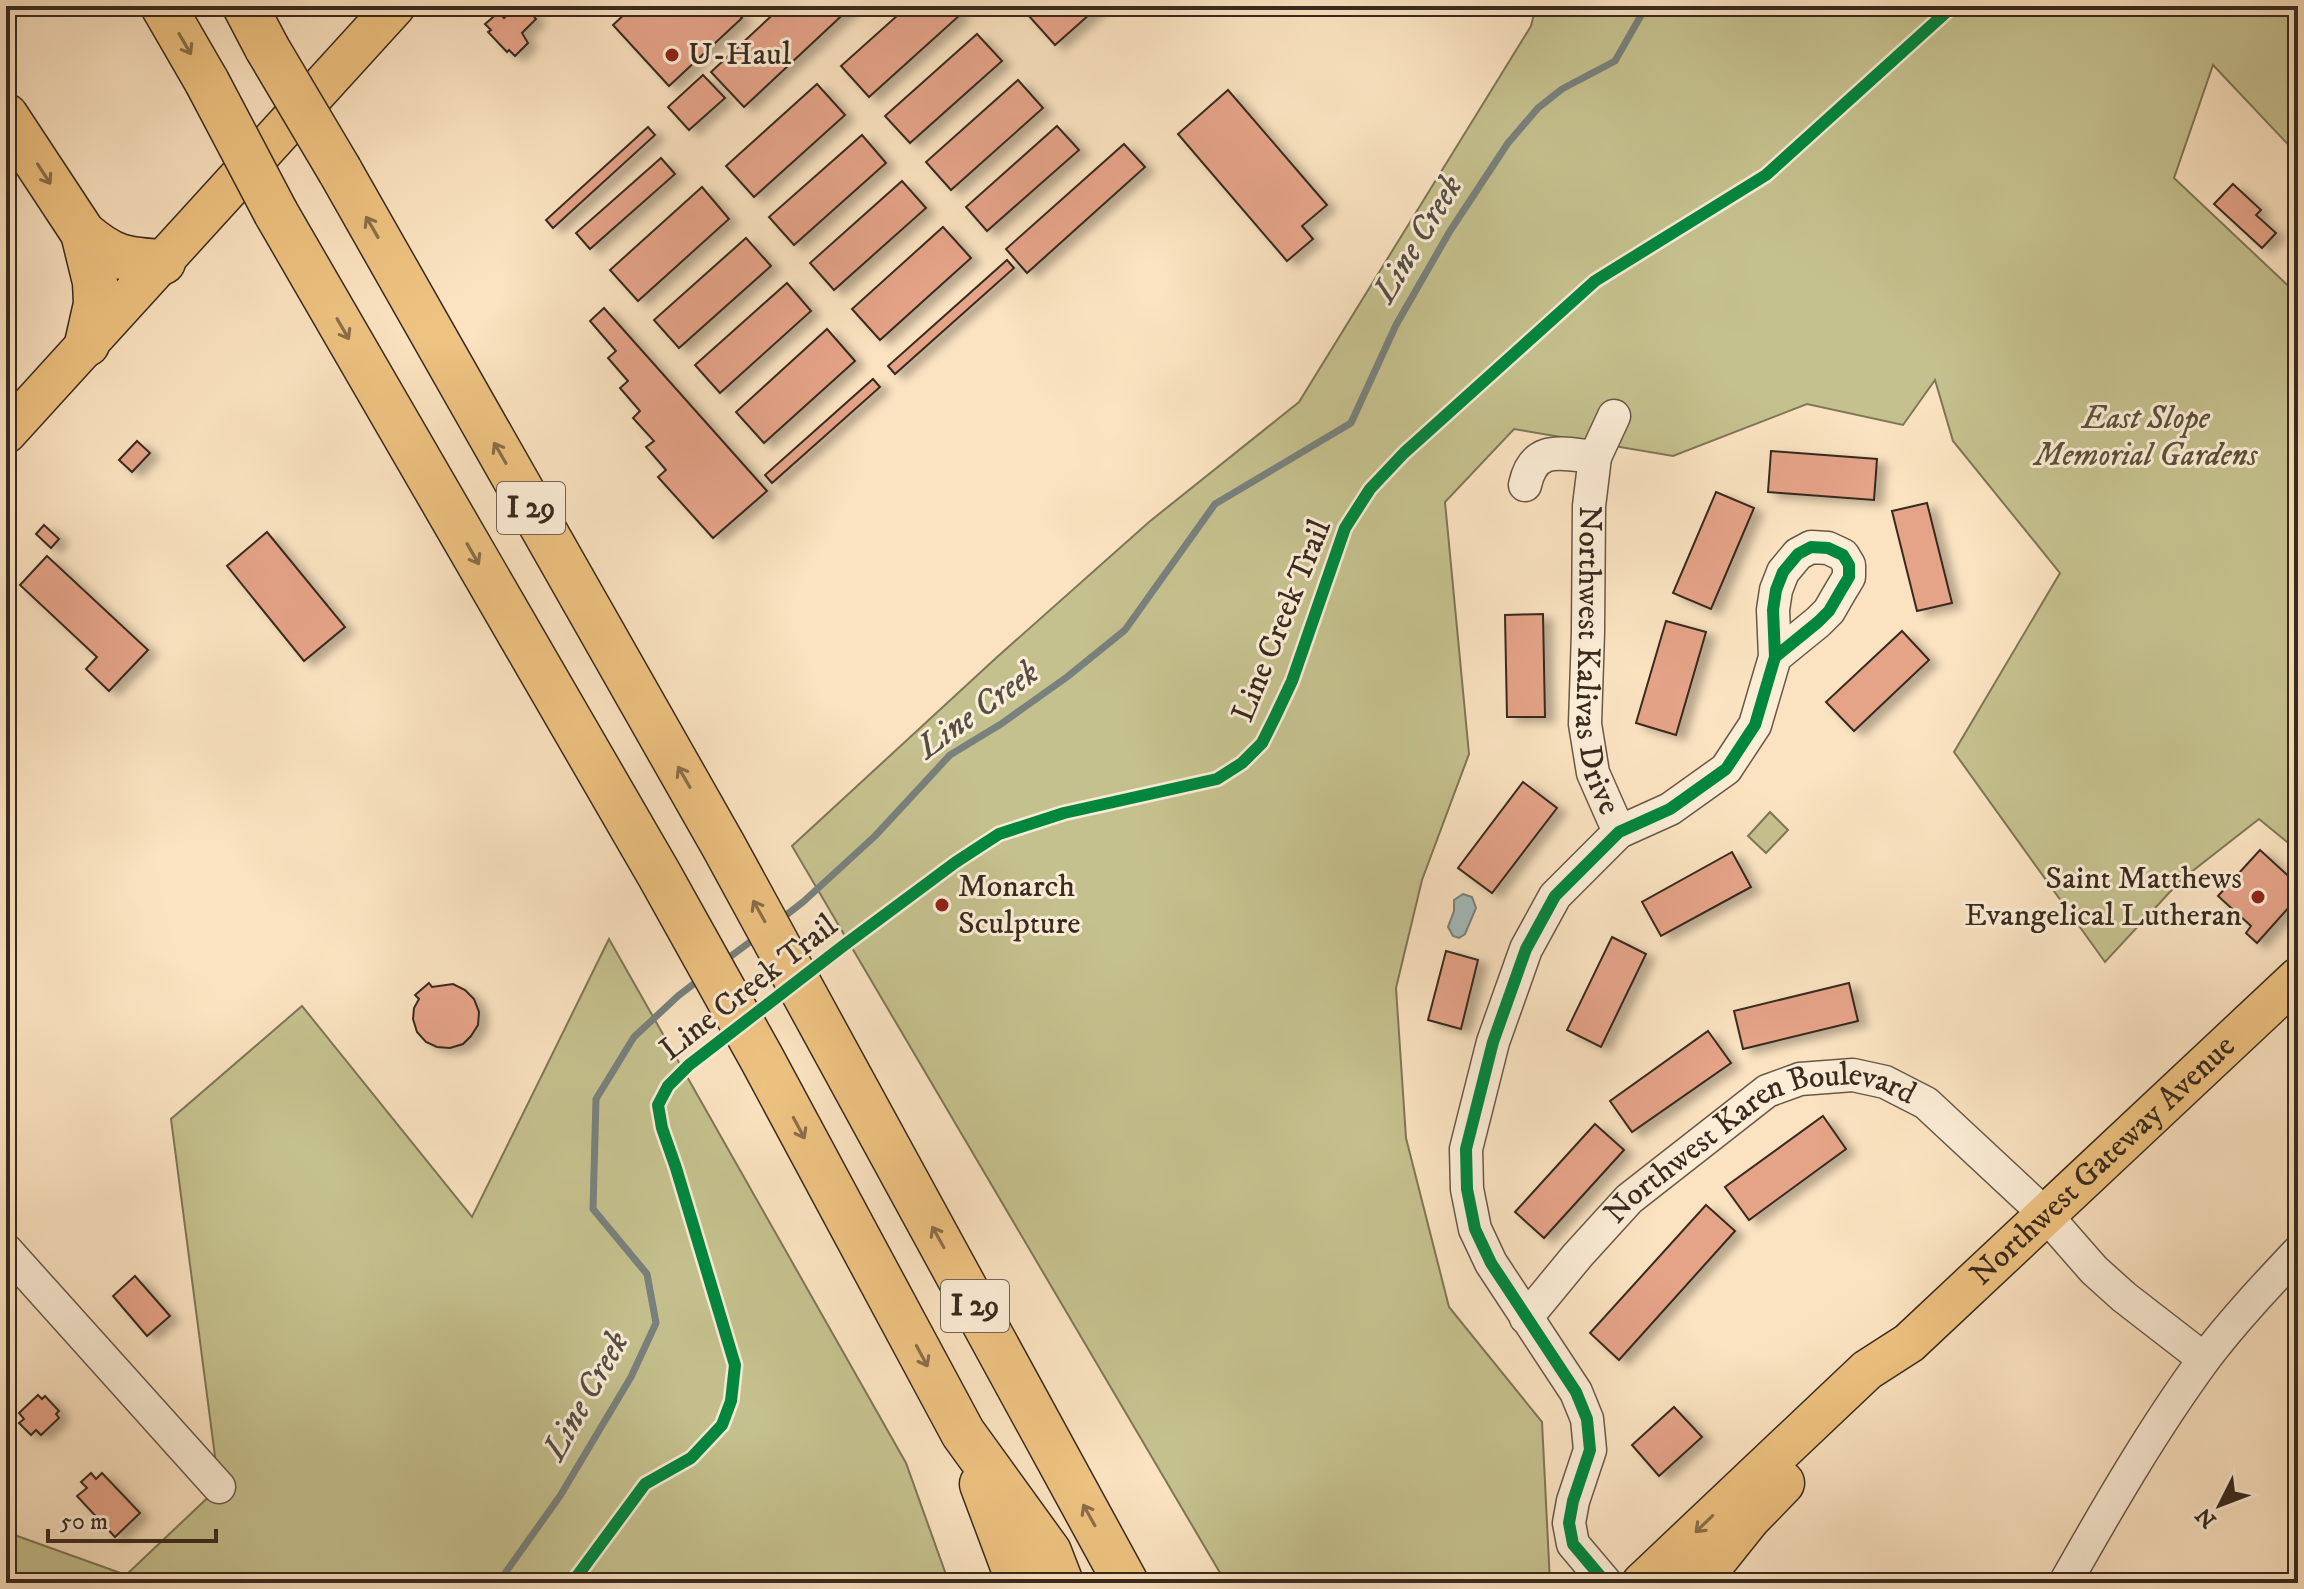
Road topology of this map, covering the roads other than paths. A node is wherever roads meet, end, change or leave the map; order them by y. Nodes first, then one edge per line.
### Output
1 (163, 6) edge
2 (245, 6) edge
3 (395, 6) edge
4 (6, 116) edge
5 (83, 233) junction
6 (163, 262) junction
7 (87, 344) junction
8 (1614, 416) dead end
9 (6, 433) edge
10 (1595, 457) junction
11 (1525, 485) dead end
12 (1775, 657) dead end
13 (1619, 832) junction
14 (2298, 978) edge
15 (2045, 1214) junction
16 (6, 1250) edge
17 (2298, 1252) edge
18 (1526, 1318) junction
19 (1909, 1343) junction
20 (2204, 1359) junction
21 (963, 1433) junction
22 (1782, 1483) joint
23 (219, 1487) dead end
24 (1019, 1583) edge
25 (1061, 1583) edge
26 (1126, 1583) edge
27 (1606, 1583) edge
28 (1642, 1583) edge
29 (1696, 1583) edge
30 (2065, 1583) edge

1 -> 21 highway, I 29, bridge
26 -> 2 highway, I 29, bridge
3 - 6 main road
4 -> 5 highway
5 - 6 highway
5 - 7 highway
6 - 7 main road
7 - 9 main road
8 - 10 street, Northwest Kalivas Drive
10 - 11 street
10 - 13 street, Northwest Kalivas Drive
12 - 13 street
13 - 18 street, Northwest Kalivas Drive
14 - 15 main road, Northwest Gateway Avenue
15 - 18 street, Northwest Karen Boulevard
15 - 19 main road, Northwest Gateway Avenue
15 - 20 street, Northwest Karen Boulevard
16 - 23 street
17 - 20 street
18 - 27 street, Northwest Kalivas Drive
19 - 22 main road, Northwest Gateway Avenue
19 -> 28 main road, Northwest Gateway Avenue
20 - 30 street
21 - 24 highway, I 29
21 - 25 highway
22 - 29 highway

